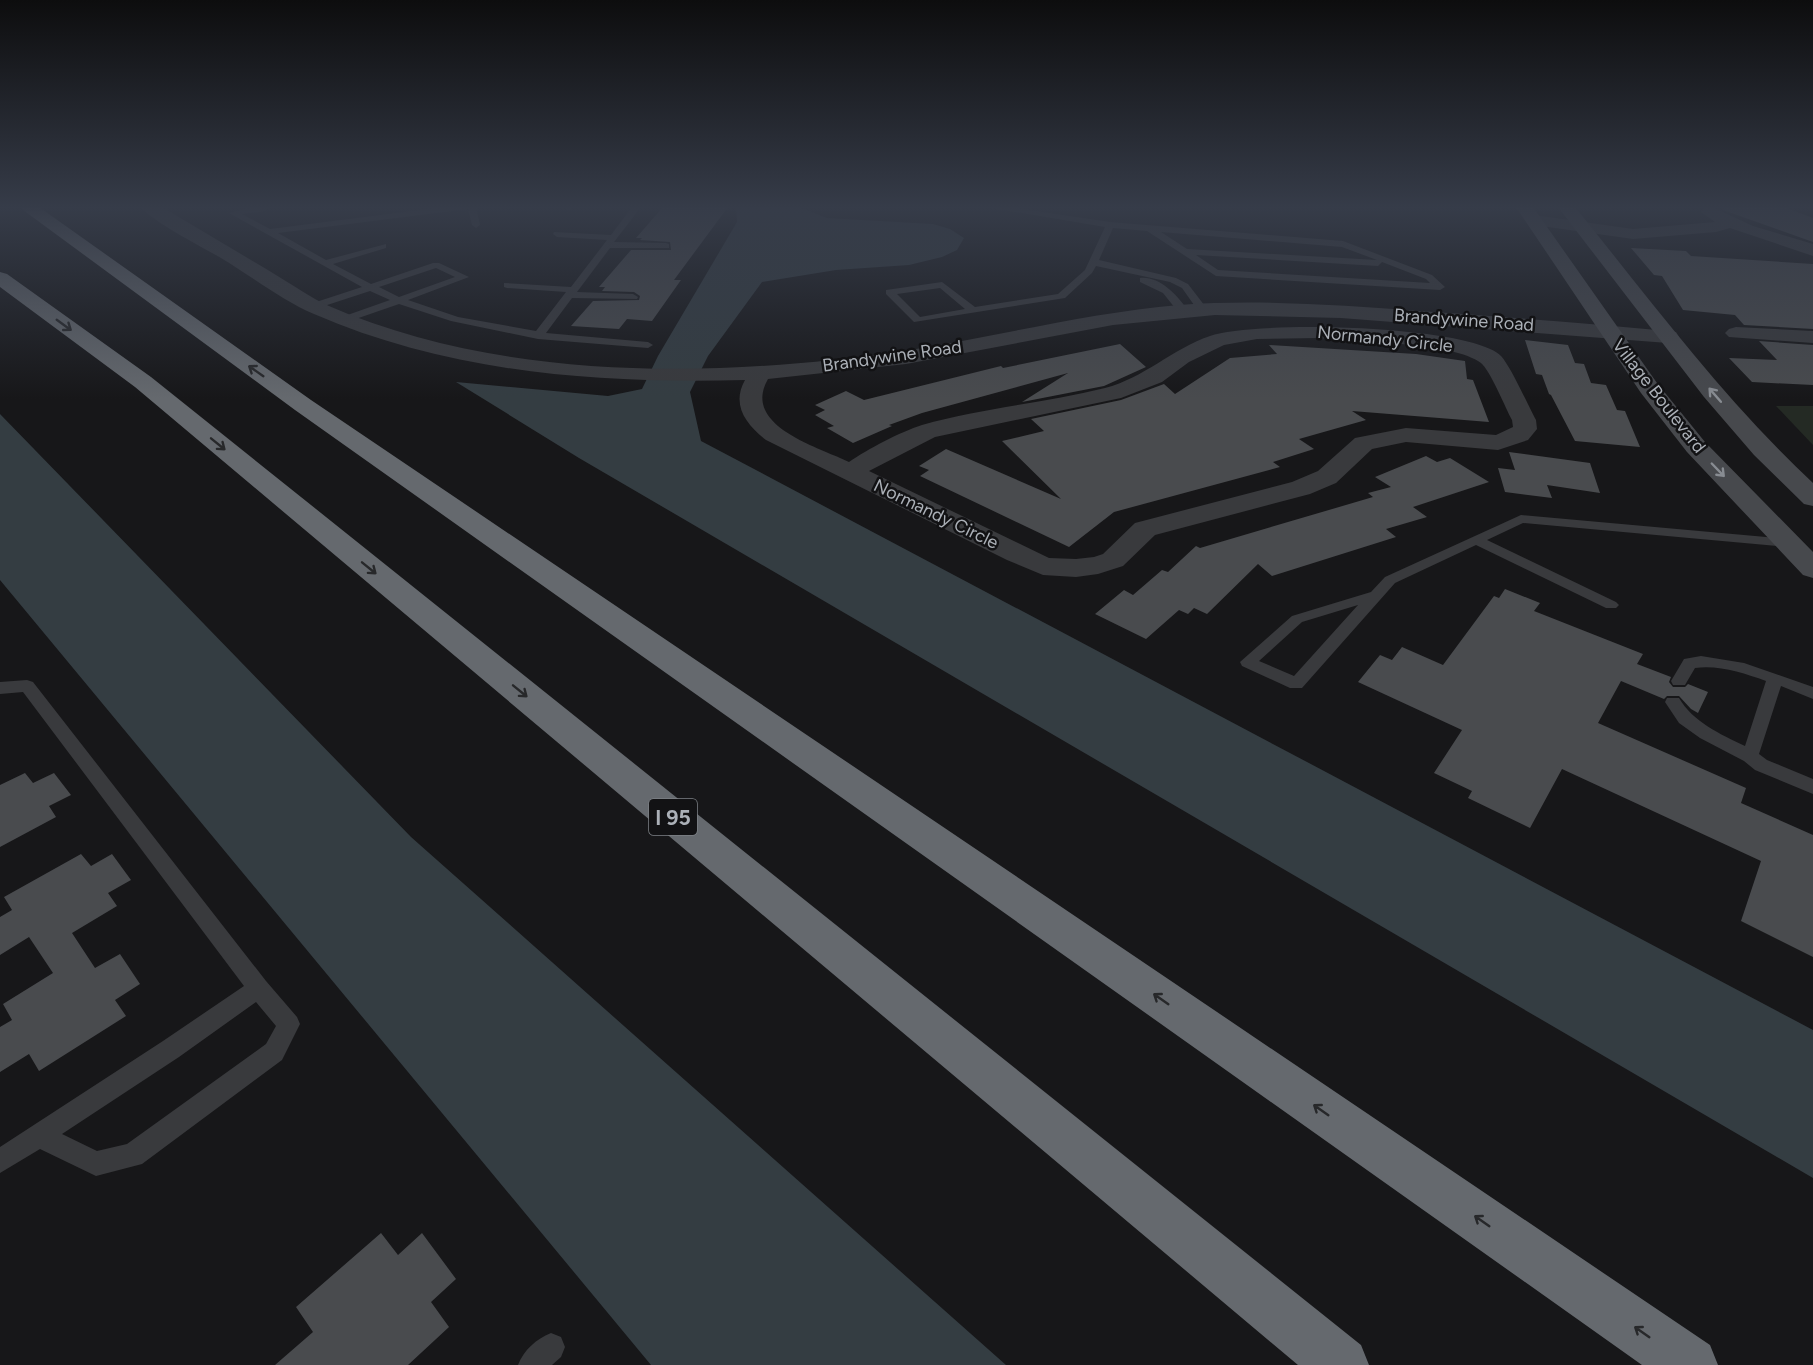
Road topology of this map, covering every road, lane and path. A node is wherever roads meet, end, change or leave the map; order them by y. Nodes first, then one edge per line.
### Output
1 (116, 271) edge
2 (255, 271) edge
3 (339, 271) edge
4 (419, 271) edge
5 (449, 271) edge
6 (588, 271) edge
7 (1086, 271) edge
8 (1108, 271) edge
9 (1127, 271) edge
10 (1212, 271) edge
11 (1413, 271) edge
12 (1568, 271) edge
13 (1616, 271) edge
14 (0, 278) edge
15 (507, 285) dead end
16 (370, 287) junction
17 (571, 292) junction
18 (633, 297) dead end
19 (398, 300) junction
20 (314, 306) junction
21 (1193, 310) junction
22 (973, 311) junction
23 (343, 320) junction
24 (1610, 331) junction
25 (1736, 333) dead end
26 (538, 336) junction
27 (1668, 337) junction
28 (1813, 337) edge
29 (648, 345) dead end
30 (763, 371) junction
31 (850, 472) junction
32 (1813, 498) edge
33 (1476, 540) junction
34 (1787, 543) junction
35 (1813, 569) edge
36 (1376, 595) junction
37 (1611, 605) dead end
38 (1775, 678) junction
39 (1679, 681) dead end
40 (0, 688) edge
41 (1813, 693) edge
42 (1673, 702) dead end
43 (1750, 756) junction
44 (1813, 787) edge
45 (258, 988) junction
46 (38, 1135) junction
47 (0, 1161) edge
48 (1341, 1365) edge
49 (1690, 1365) edge

49 -> 1 highway
2 - 20 street, Brandywine Road
3 - 16 lane
4 - 16 lane
5 - 19 lane
6 - 17 lane
7 - 22 lane
8 - 21 lane
9 - 21 lane
10 - 11 lane
12 - 24 street, Village Boulevard
13 - 27 street, Village Boulevard
14 -> 48 highway, I 95
15 - 17 lane
16 - 19 lane
16 - 20 lane
17 - 18 lane
17 - 26 lane
19 - 23 lane
19 - 26 lane
20 - 23 street, Brandywine Road
21 - 24 street, Brandywine Road
21 - 30 street, Brandywine Road
22 - 22 lane
23 - 30 street, Brandywine Road
24 - 27 street, Brandywine Road
24 -> 34 street, Village Boulevard
25 - 28 street
26 - 29 lane
32 -> 27 street, Village Boulevard
30 - 31 street, Normandy Circle
31 - 31 street, Normandy Circle
33 - 34 lane
33 - 36 lane
33 - 37 lane
34 - 35 street, Village Boulevard
36 - 36 lane
38 - 39 lane
38 - 41 lane
38 - 43 lane
40 - 45 lane
42 - 43 lane
43 - 44 lane
45 - 46 lane
45 - 46 lane
46 - 47 lane

